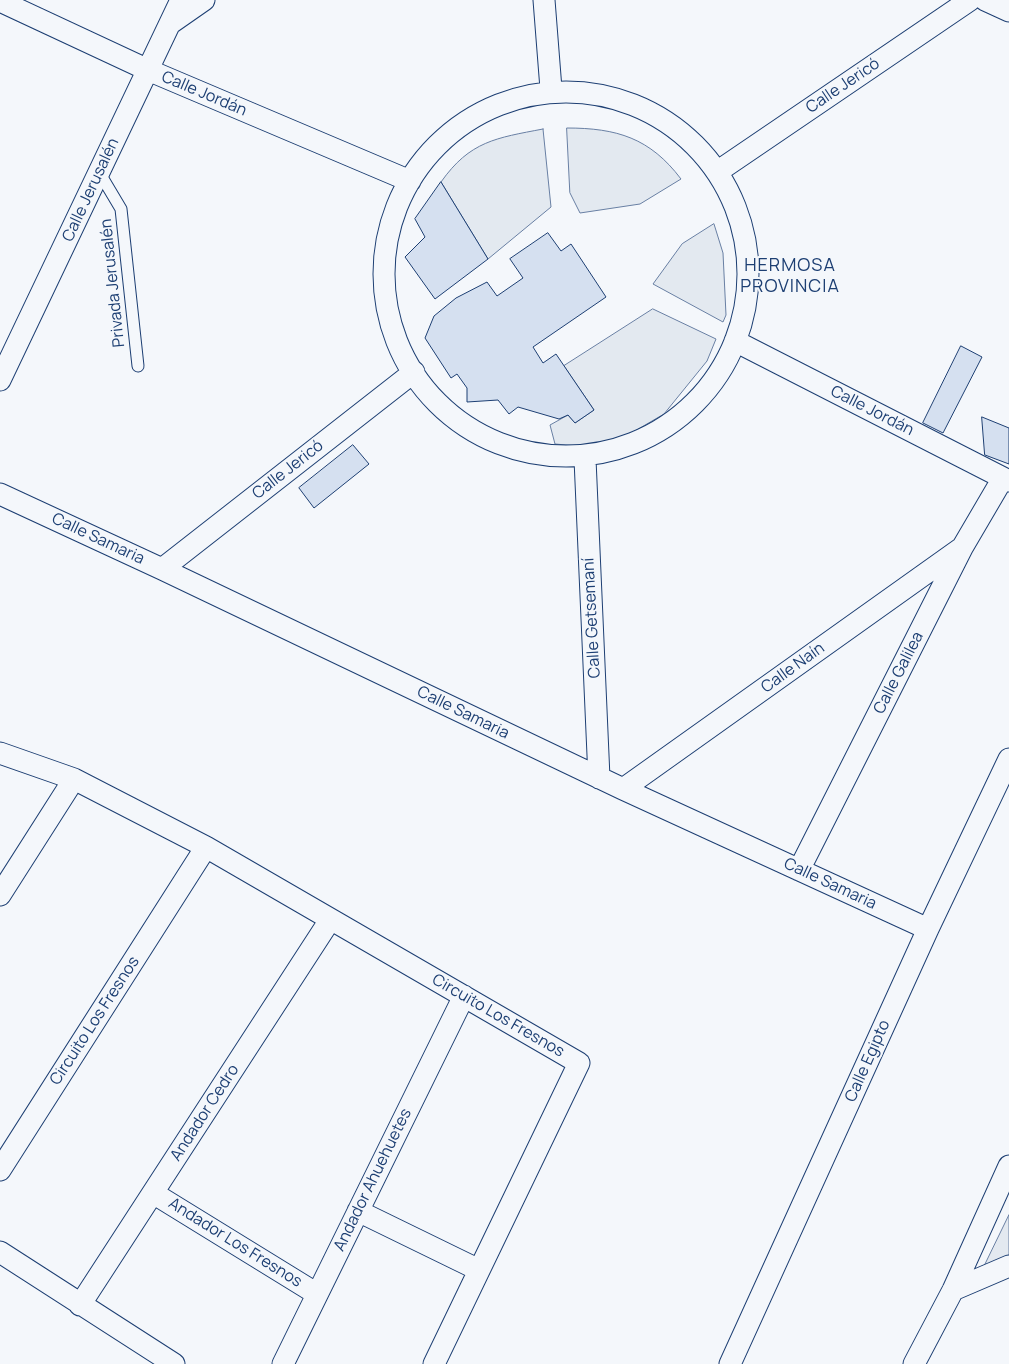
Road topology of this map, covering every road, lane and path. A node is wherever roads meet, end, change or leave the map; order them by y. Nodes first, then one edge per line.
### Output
1 (181, 0) edge
2 (204, 0) edge
3 (544, 0) edge
4 (970, 0) edge
5 (985, 0) edge
6 (0, 1) edge
7 (1009, 11) edge
8 (170, 24) junction
9 (148, 70) junction
10 (551, 89) junction
11 (99, 172) junction
12 (717, 172) junction
13 (410, 181) junction
14 (735, 341) junction
15 (138, 366) dead end
16 (414, 372) junction
17 (0, 380) edge
18 (585, 459) junction
19 (1006, 479) edge
20 (0, 494) edge
21 (962, 548) junction
22 (162, 569) junction
23 (0, 753) edge
24 (1009, 759) edge
25 (599, 778) junction
26 (74, 779) junction
27 (623, 789) junction
28 (206, 847) junction
29 (799, 870) junction
30 (0, 895) edge
31 (330, 920) junction
32 (928, 929) junction
33 (464, 996) junction
34 (1009, 1166) edge
35 (0, 1170) edge
36 (153, 1193) junction
37 (358, 1211) junction
38 (0, 1252) edge
39 (1009, 1266) edge
40 (479, 1270) junction
41 (953, 1290) junction
42 (317, 1294) junction
43 (80, 1305) junction
44 (174, 1364) edge
45 (283, 1364) edge
46 (434, 1364) edge
47 (730, 1364) edge
48 (914, 1364) edge

1 - 8 street, Calle Jerusalén
2 - 8 street
3 - 10 street
4 - 12 street, Calle Jericó
5 - 7 street
6 - 9 street, Calle Jordán
8 - 9 street, Calle Jerusalén
9 - 11 street, Calle Jerusalén
9 - 13 street, Calle Jordán
10 - 12 street
10 - 13 street
11 - 15 lane, Privada Jerusalén
11 - 17 street, Calle Jerusalén
12 - 14 street
13 - 16 street
14 - 18 street
14 - 19 street, Calle Jordán
16 - 18 street
16 - 22 street, Calle Jericó
18 - 25 street, Calle Getsemaní
19 - 21 street, Calle Galilea
20 - 22 street, Calle Samaria
21 - 27 street, Calle Naín
21 - 29 street, Calle Galilea
22 - 25 street, Calle Samaria
23 - 26 street, Circuito Los Fresnos
24 - 32 street, Calle Egipto
25 - 27 street, Calle Samaria
26 - 28 street, Circuito Los Fresnos
26 - 30 street
27 - 29 street, Calle Samaria
28 - 31 street, Circuito Los Fresnos
28 - 35 street, Circuito Los Fresnos
29 - 32 street, Calle Samaria
31 - 33 street, Circuito Los Fresnos
31 - 36 street, Andador Cedro
32 - 47 street, Calle Egipto
33 - 37 street, Andador Ahuehuetes
33 - 40 street, Circuito Los Fresnos
34 - 41 street
36 - 42 street, Andador Los Fresnos
36 - 43 street, Andador Cedro
37 - 40 street
37 - 42 street, Andador Ahuehuetes
38 - 43 street
39 - 41 street
40 - 46 street, Circuito Los Fresnos
41 - 48 street
42 - 45 street, Andador Ahuehuetes
43 - 44 street

